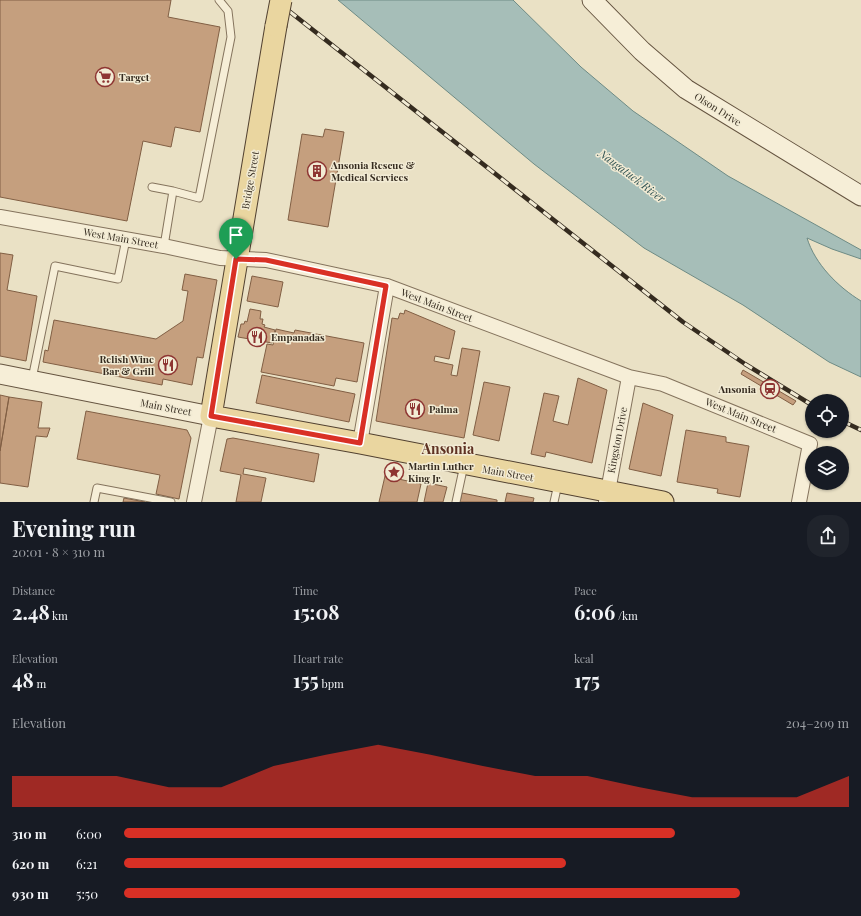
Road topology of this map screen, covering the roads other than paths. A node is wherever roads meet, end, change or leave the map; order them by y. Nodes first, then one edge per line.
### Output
1 (219, 0) edge
2 (280, 0) edge
3 (592, 0) edge
4 (152, 187) dead end
5 (173, 191) junction
6 (861, 196) edge
7 (0, 217) edge
8 (126, 239) junction
9 (164, 246) junction
10 (236, 259) junction
11 (386, 286) junction
12 (0, 374) edge
13 (629, 377) junction
14 (32, 381) junction
15 (211, 416) junction
16 (360, 443) junction
17 (464, 464) junction
18 (558, 482) junction
19 (607, 496) edge
20 (94, 502) edge
21 (172, 502) edge
22 (194, 502) edge
23 (456, 502) edge
24 (554, 502) edge
25 (663, 502) edge
26 (798, 502) edge

1 - 5 lane
2 - 10 main road, Bridge Street, bridge
3 - 6 main road, Olson Drive
4 - 5 lane
5 - 9 lane
7 - 8 street, West Main Street
8 - 9 street, West Main Street
8 - 14 lane
9 - 10 street, West Main Street
10 - 11 street, West Main Street
10 - 15 main road, Bridge Street
11 - 13 street, West Main Street
11 - 16 street
12 - 14 main road, Main Street
13 - 19 street, Kingston Drive
13 - 26 street, West Main Street
14 - 15 main road, Main Street
15 - 16 main road, Main Street
15 - 22 street, Bridge Street
16 - 17 main road, Main Street
17 - 18 main road, Main Street
17 - 23 lane
18 - 19 main road, Main Street
18 - 24 lane
19 - 25 main road, Main Street
20 - 21 lane

